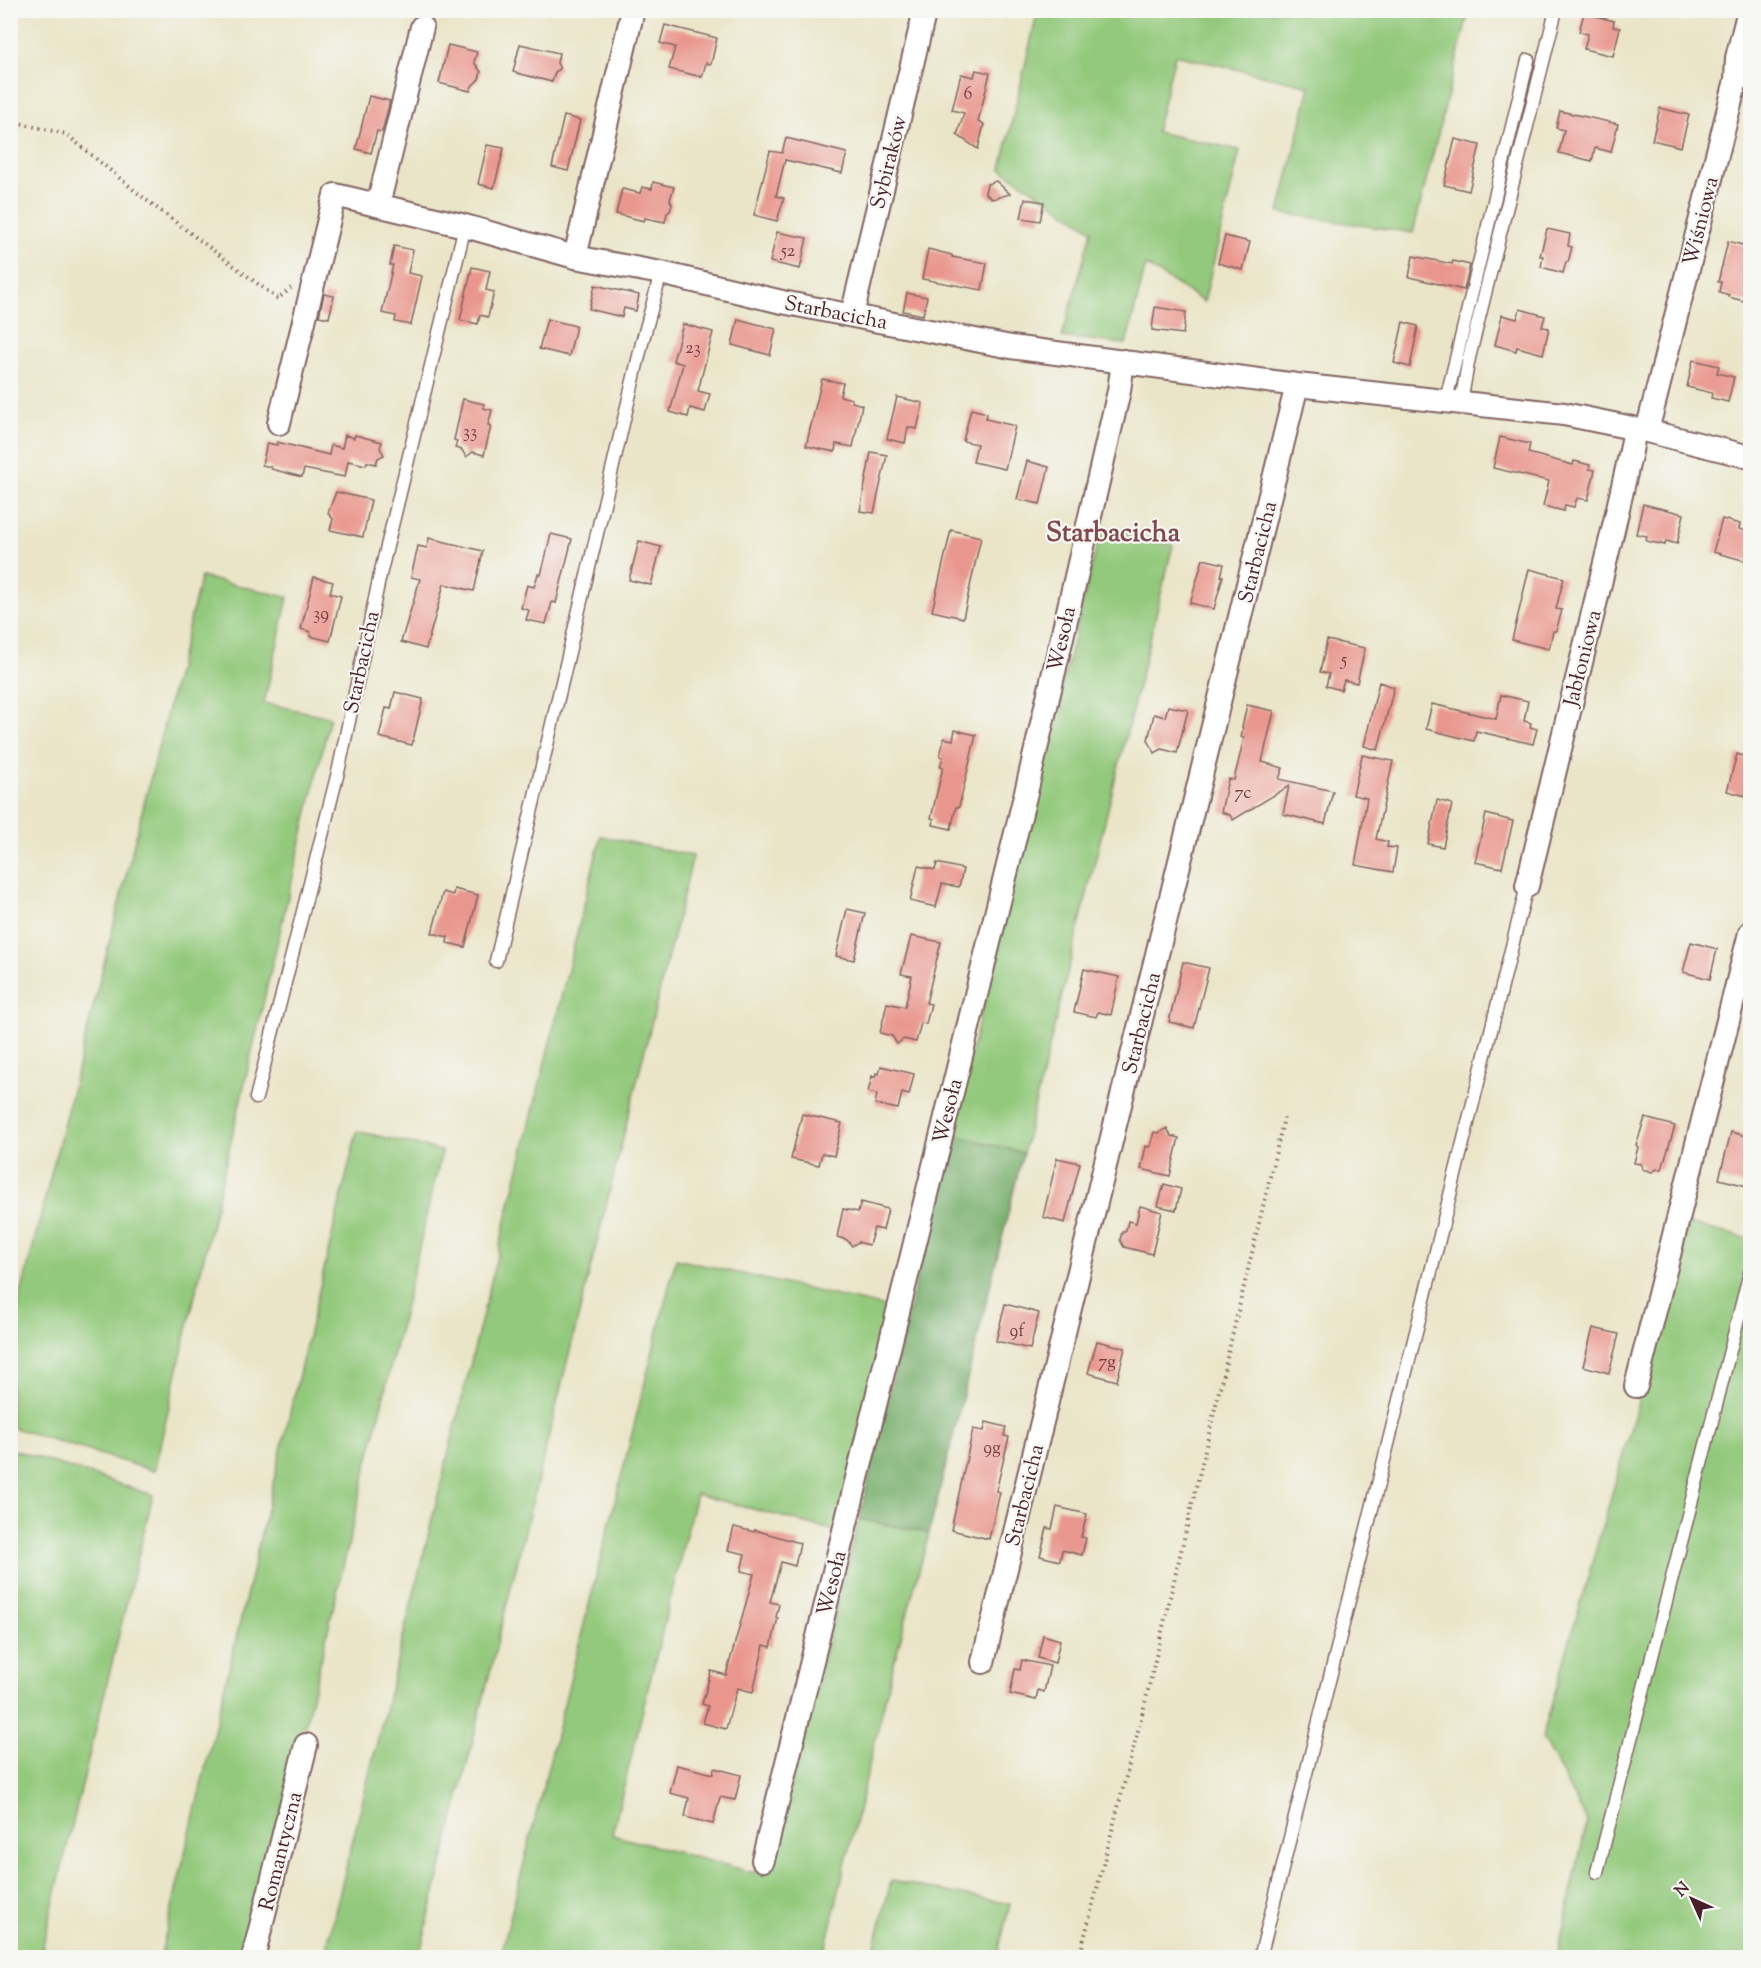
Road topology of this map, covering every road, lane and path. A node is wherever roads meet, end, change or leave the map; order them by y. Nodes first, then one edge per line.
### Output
1 (633, 10) edge
2 (926, 10) edge
3 (1556, 10) edge
4 (1749, 10) edge
5 (422, 27) dead end
6 (1528, 60) dead end
7 (10, 121) edge
8 (378, 205) junction
9 (465, 226) junction
10 (575, 257) junction
11 (661, 273) junction
12 (291, 287) dead end
13 (852, 315) junction
14 (1123, 361) junction
15 (1297, 385) junction
16 (1453, 401) junction
17 (279, 423) dead end
18 (1641, 430) junction
19 (1750, 457) edge
20 (1527, 886) joint
21 (1750, 933) edge
22 (496, 961) dead end
23 (256, 1098) dead end
24 (1284, 1118) dead end
25 (1750, 1272) edge
26 (1636, 1386) dead end
27 (983, 1662) dead end
28 (306, 1745) dead end
29 (763, 1860) dead end
30 (1597, 1872) dead end
31 (253, 1958) edge
32 (1080, 1958) edge
33 (1260, 1958) edge

1 - 10 street
2 - 13 street, Sybiraków
3 - 16 lane
4 - 18 street, Wiśniowa
5 - 8 street
6 - 16 lane
7 - 12 path
8 - 9 street, Starbacicha
8 - 17 street, Starbacicha
9 - 10 street, Starbacicha
9 - 23 lane, Starbacicha
10 - 11 street, Starbacicha
11 - 13 street, Starbacicha
11 - 22 lane
13 - 14 street, Starbacicha
14 - 15 street, Starbacicha
14 - 29 street, Wesoła
15 - 16 street, Starbacicha
15 - 27 street, Starbacicha
16 - 18 street, Starbacicha
18 - 19 street, Starbacicha
18 - 20 street, Jabłoniowa
20 - 33 lane
21 - 26 street
24 - 32 path
25 - 30 lane
28 - 31 street, Romantyczna

